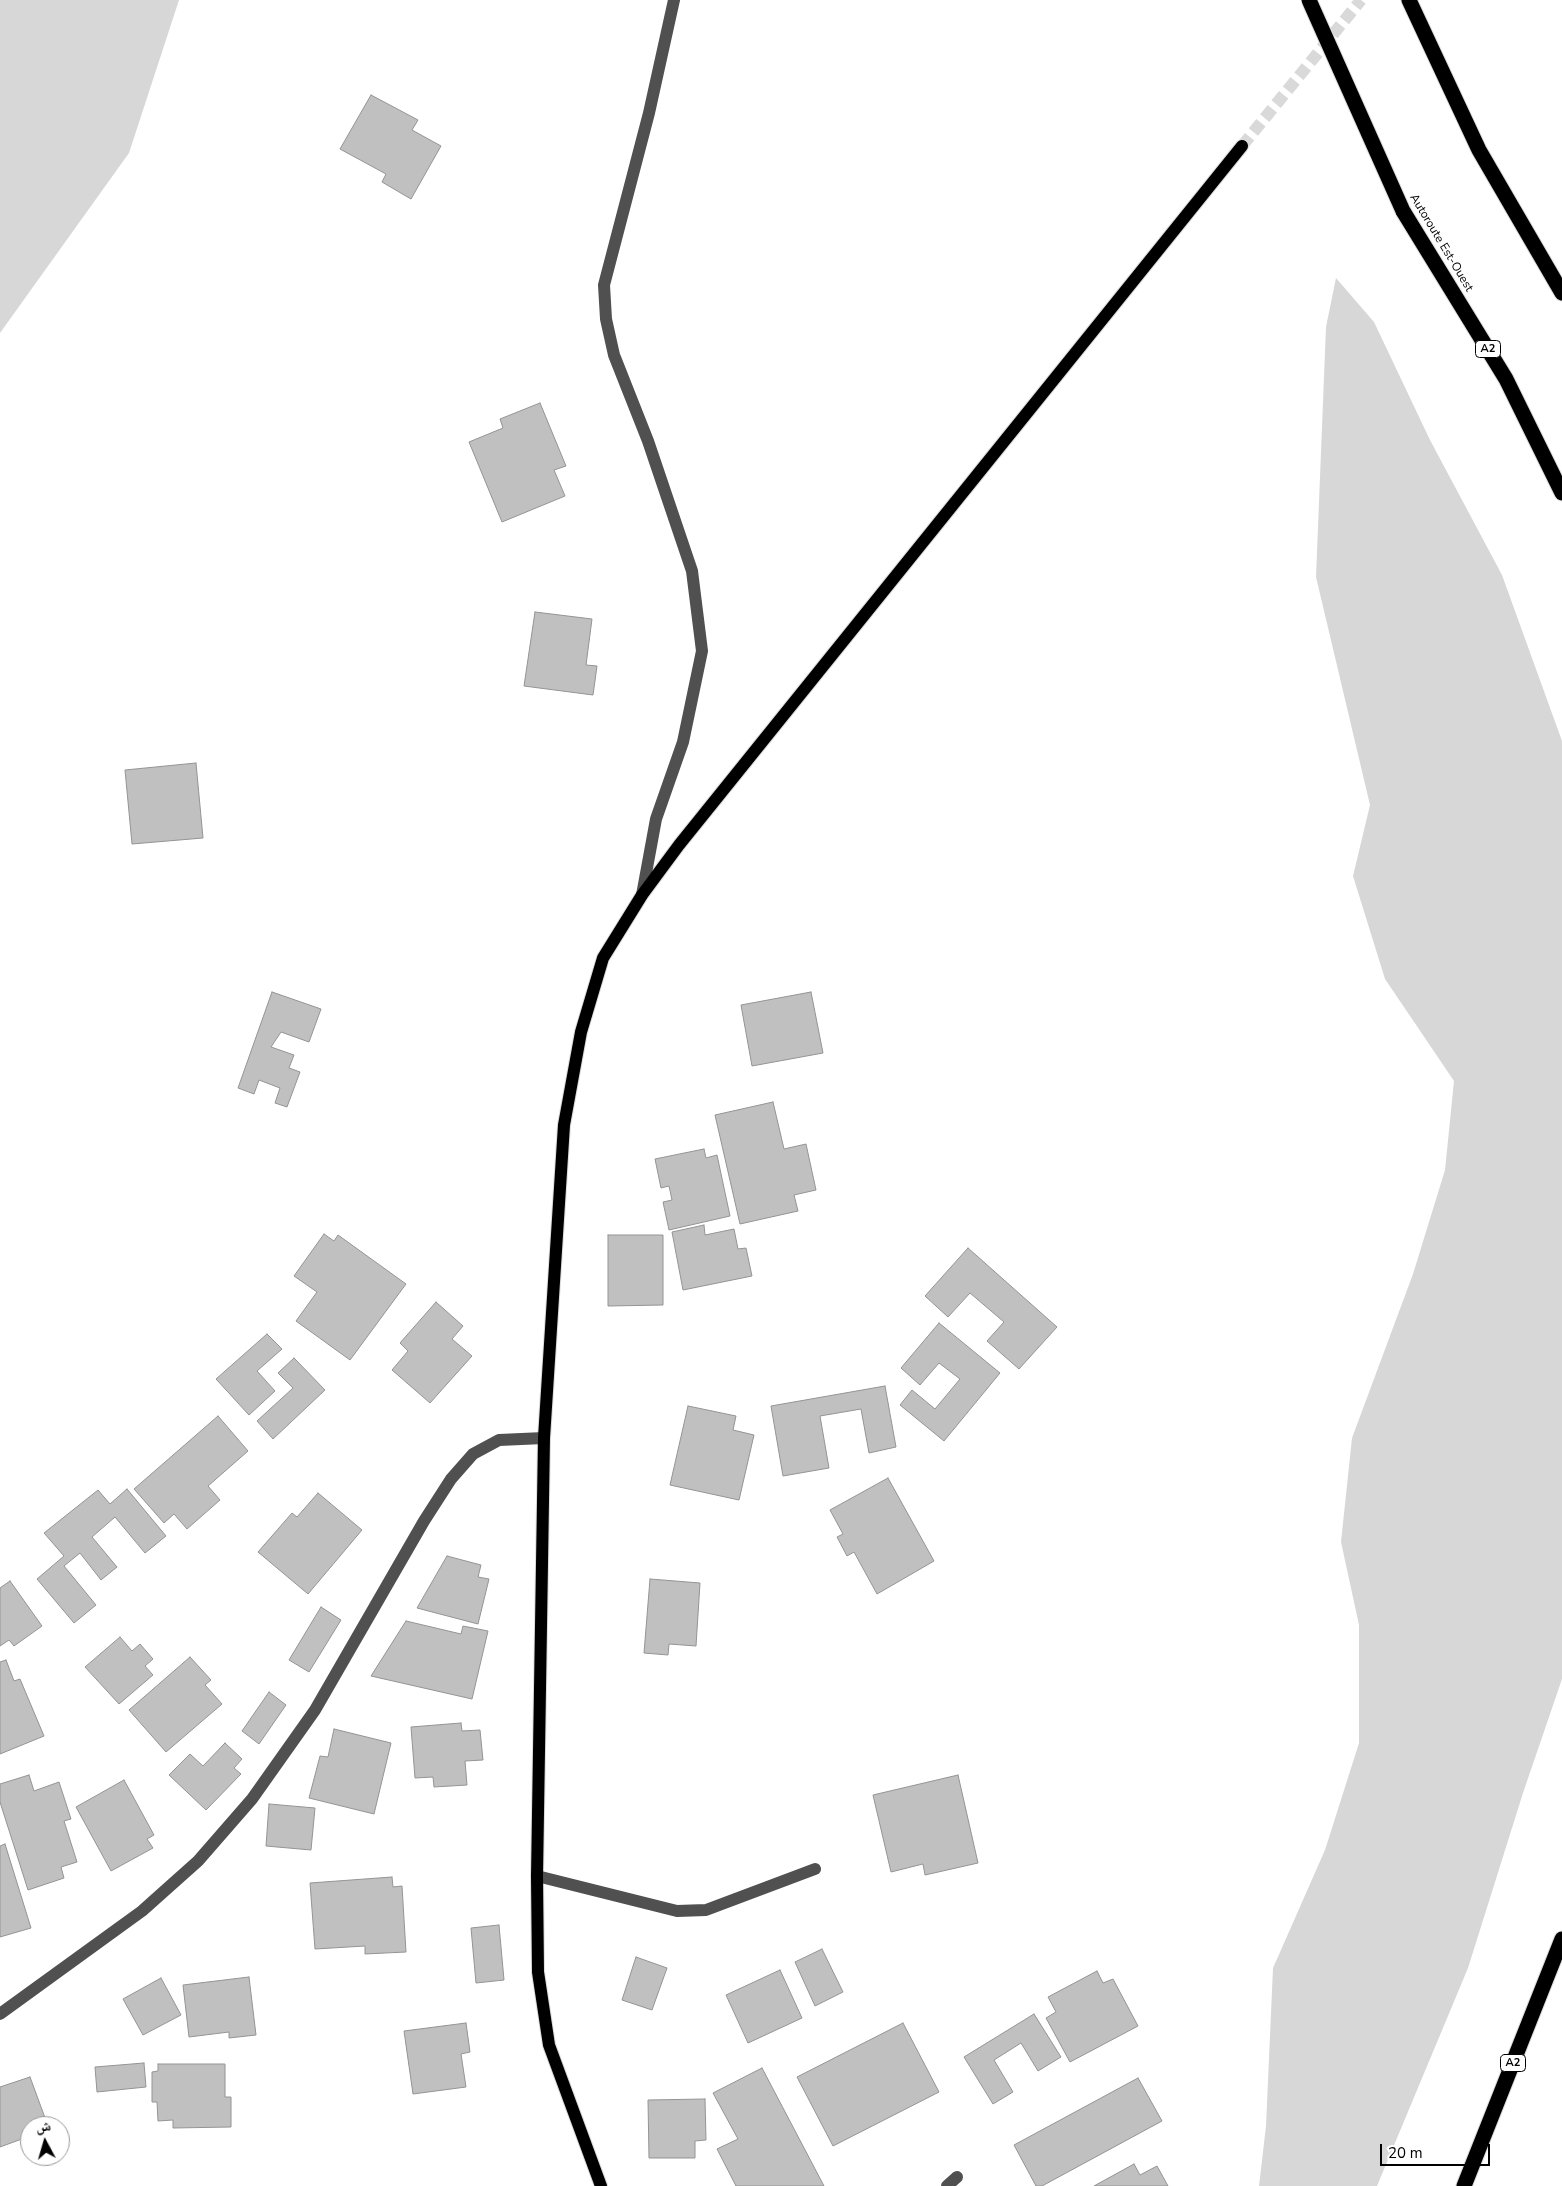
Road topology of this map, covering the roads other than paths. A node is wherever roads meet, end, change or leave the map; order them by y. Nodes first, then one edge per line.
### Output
1 (674, 0) edge
2 (1309, 0) edge
3 (1409, 0) edge
4 (1242, 146) tunnel mouth
5 (1562, 293) edge
6 (1562, 493) edge
7 (642, 895) junction
8 (544, 1438) junction
9 (815, 1869) dead end
10 (537, 1876) junction
11 (1562, 1939) edge
12 (0, 2014) edge
13 (601, 2186) edge
14 (1464, 2186) edge

1 - 7 street
2 - 6 highway, Autoroute Est-Ouest / A2, bridge
3 - 5 highway
4 - 7 main road
7 - 8 main road
8 - 10 main road
8 - 12 street
9 - 10 street
10 - 13 main road
11 - 14 highway, A2

